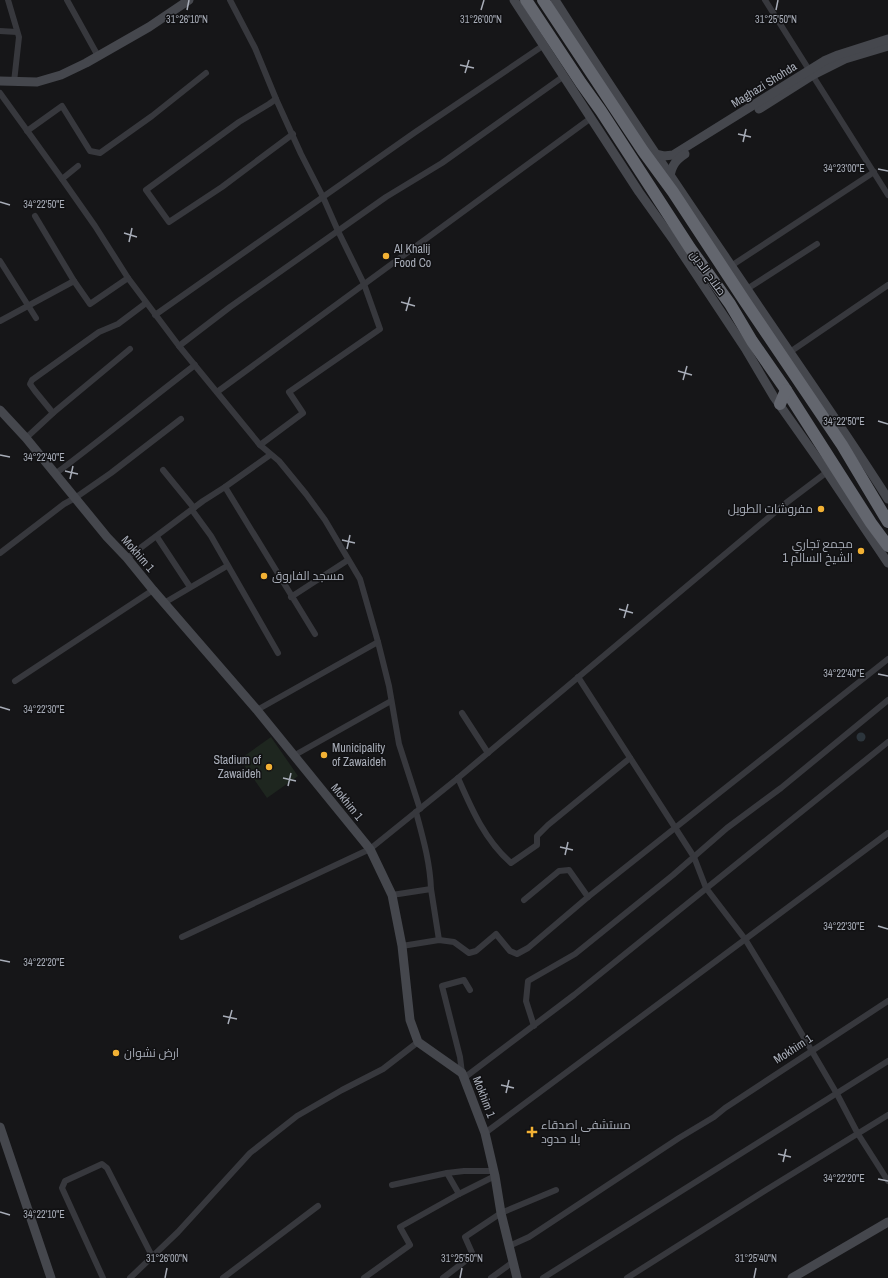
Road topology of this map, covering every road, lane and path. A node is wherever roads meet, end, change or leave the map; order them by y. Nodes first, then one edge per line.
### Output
1 (8, 0) edge
2 (67, 0) edge
3 (189, 0) edge
4 (230, 0) edge
5 (514, 0) edge
6 (526, 0) edge
7 (543, 0) edge
8 (555, 0) edge
9 (765, 0) edge
10 (0, 31) edge
11 (17, 32) junction
12 (888, 38) edge
13 (544, 45) junction
14 (888, 46) edge
15 (98, 56) junction
16 (206, 73) dead end
17 (812, 73) junction
18 (564, 76) junction
19 (0, 81) edge
20 (14, 82) junction
21 (0, 93) edge
22 (276, 99) junction
23 (591, 118) junction
24 (27, 131) junction
25 (293, 134) junction
26 (655, 154) junction
27 (78, 166) dead end
28 (874, 172) junction
29 (62, 179) junction
30 (668, 179) junction
31 (652, 188) junction
32 (888, 195) edge
33 (323, 197) junction
34 (35, 216) dead end
35 (338, 231) junction
36 (816, 244) dead end
37 (0, 261) edge
38 (731, 266) junction
39 (128, 278) junction
40 (74, 281) junction
41 (364, 284) junction
42 (888, 286) edge
43 (745, 294) junction
44 (146, 302) junction
45 (730, 304) junction
46 (28, 305) junction
47 (155, 315) junction
48 (36, 318) dead end
49 (0, 321) edge
50 (179, 346) junction
51 (130, 349) dead end
52 (790, 352) junction
53 (195, 365) junction
54 (786, 390) junction
55 (217, 392) junction
56 (780, 404) junction
57 (0, 410) edge
58 (53, 412) junction
59 (181, 419) dead end
60 (26, 438) junction
61 (260, 445) junction
62 (270, 455) junction
63 (163, 470) dead end
64 (827, 472) junction
65 (55, 474) junction
66 (225, 487) junction
67 (75, 498) junction
68 (888, 499) edge
69 (193, 509) junction
70 (888, 522) edge
71 (157, 537) junction
72 (888, 546) edge
73 (0, 553) edge
74 (127, 558) junction
75 (348, 560) junction
76 (888, 563) edge
77 (228, 566) junction
78 (190, 587) junction
79 (153, 590) junction
80 (291, 597) junction
81 (164, 603) junction
82 (315, 634) dead end
83 (378, 642) junction
84 (278, 653) dead end
85 (888, 659) edge
86 (578, 677) junction
87 (15, 681) dead end
88 (888, 700) edge
89 (391, 701) junction
90 (257, 710) junction
91 (462, 713) dead end
92 (888, 742) edge
93 (488, 753) junction
94 (295, 755) junction
95 (630, 758) junction
96 (458, 778) junction
97 (418, 810) junction
98 (675, 828) junction
99 (888, 833) edge
100 (370, 849) junction
101 (694, 857) junction
102 (706, 888) junction
103 (431, 889) junction
104 (392, 895) junction
105 (588, 898) junction
106 (524, 900) dead end
107 (182, 937) dead end
108 (745, 939) junction
109 (439, 940) junction
110 (402, 946) junction
111 (470, 990) dead end
112 (888, 1001) edge
113 (534, 1026) junction
114 (418, 1042) junction
115 (812, 1051) junction
116 (888, 1061) edge
117 (463, 1076) junction
118 (837, 1094) junction
119 (888, 1115) edge
120 (0, 1127) edge
121 (485, 1133) junction
122 (858, 1134) junction
123 (447, 1173) junction
124 (494, 1174) junction
125 (888, 1181) edge
126 (392, 1185) dead end
127 (556, 1190) dead end
128 (459, 1194) junction
129 (318, 1206) dead end
130 (502, 1213) junction
131 (888, 1222) edge
132 (509, 1246) junction
133 (152, 1256) junction
134 (513, 1262) junction
135 (51, 1278) edge
136 (103, 1278) edge
137 (130, 1278) edge
138 (223, 1278) edge
139 (364, 1278) edge
140 (443, 1278) edge
141 (490, 1278) edge
142 (517, 1278) edge
143 (543, 1278) edge
144 (627, 1278) edge
145 (792, 1278) edge

1 - 11 street
2 - 15 street
3 - 15 street
4 - 22 street
5 - 13 street
6 - 31 highway, صلاح الدين
7 - 30 highway, صلاح الدين
8 - 26 street
9 - 17 street
10 - 11 street
11 - 20 street
12 - 17 street, Maghazi Shohda
13 - 18 street
13 - 33 street
14 - 17 street, Maghazi Shohda
15 - 20 street
16 - 24 street
17 - 26 street, Maghazi Shohda
17 - 28 street
17 - 30 street, Maghazi Shohda
18 - 23 street
18 - 35 street
19 - 20 street
21 - 24 street
22 - 25 street
22 - 25 street
23 - 41 street
23 - 56 street
24 - 29 street
25 - 33 street
26 - 30 street
27 - 29 street
28 - 32 street
28 - 38 street
29 - 39 street
30 - 31 highway
30 - 38 street
30 - 43 highway, صلاح الدين
31 - 45 highway, صلاح الدين
33 - 35 street
33 - 47 street
34 - 40 street
35 - 41 street
35 - 50 street
36 - 43 street
37 - 46 street
38 - 43 street
39 - 40 street
39 - 44 street
40 - 46 street
41 - 55 street
41 - 61 street
42 - 52 street
43 - 45 highway
43 - 52 street
43 - 70 highway, صلاح الدين
44 - 47 street
44 - 58 street
45 - 54 highway, صلاح الدين
46 - 48 street
46 - 49 street
47 - 50 street
50 - 53 street
51 - 58 street
52 - 68 street
53 - 55 street
53 - 65 street
54 - 56 highway
54 - 72 highway, صلاح الدين
55 - 61 street
56 - 64 street
57 - 60 street, Mokhim 1
58 - 60 street
59 - 67 street
60 - 65 street, Mokhim 1
61 - 62 street
62 - 66 street
62 - 75 street
63 - 69 street
64 - 76 street
64 - 86 street
65 - 67 street, Mokhim 1
66 - 69 street
66 - 80 street
67 - 73 street
67 - 74 street, Mokhim 1
69 - 71 street
69 - 77 street
71 - 74 street
71 - 78 street
74 - 79 street, Mokhim 1
75 - 80 street
75 - 83 street
77 - 78 street
77 - 84 street
78 - 81 street
79 - 81 street, Mokhim 1
79 - 87 street
80 - 82 street
81 - 90 street, Mokhim 1
83 - 89 street
83 - 90 street
85 - 98 street
86 - 93 street
86 - 95 street
88 - 101 street
89 - 94 street
89 - 97 street
90 - 94 street, Mokhim 1
91 - 93 street
92 - 102 street
93 - 96 street
94 - 100 street, Mokhim 1
95 - 96 street
95 - 98 street
96 - 97 street
97 - 100 street
97 - 103 street
98 - 101 street
98 - 105 street
99 - 108 street
100 - 104 street, Mokhim 1
100 - 107 street
101 - 102 street
101 - 113 street
102 - 108 street
102 - 113 street
103 - 104 street
103 - 109 street
104 - 110 street, Mokhim 1
105 - 106 street
105 - 109 street
108 - 115 street
108 - 121 street
109 - 110 street
110 - 114 street, Mokhim 1
111 - 117 street
112 - 115 street, Mokhim 1
113 - 117 street
114 - 117 street, Mokhim 1
114 - 133 street
115 - 118 street
115 - 132 street, Mokhim 1
116 - 118 street
117 - 121 street, Mokhim 1
118 - 122 street
118 - 143 street
119 - 122 street
120 - 135 street
121 - 124 street, Mokhim 1
122 - 125 street
122 - 144 street
123 - 124 street
123 - 126 street
123 - 128 street
124 - 128 street
124 - 130 street, Mokhim 1
127 - 130 street
128 - 139 street
129 - 138 street
130 - 132 street, Mokhim 1
130 - 140 street
131 - 145 street
132 - 134 street, Mokhim 1
133 - 136 street
133 - 137 street
134 - 141 street
134 - 142 street, Mokhim 1

